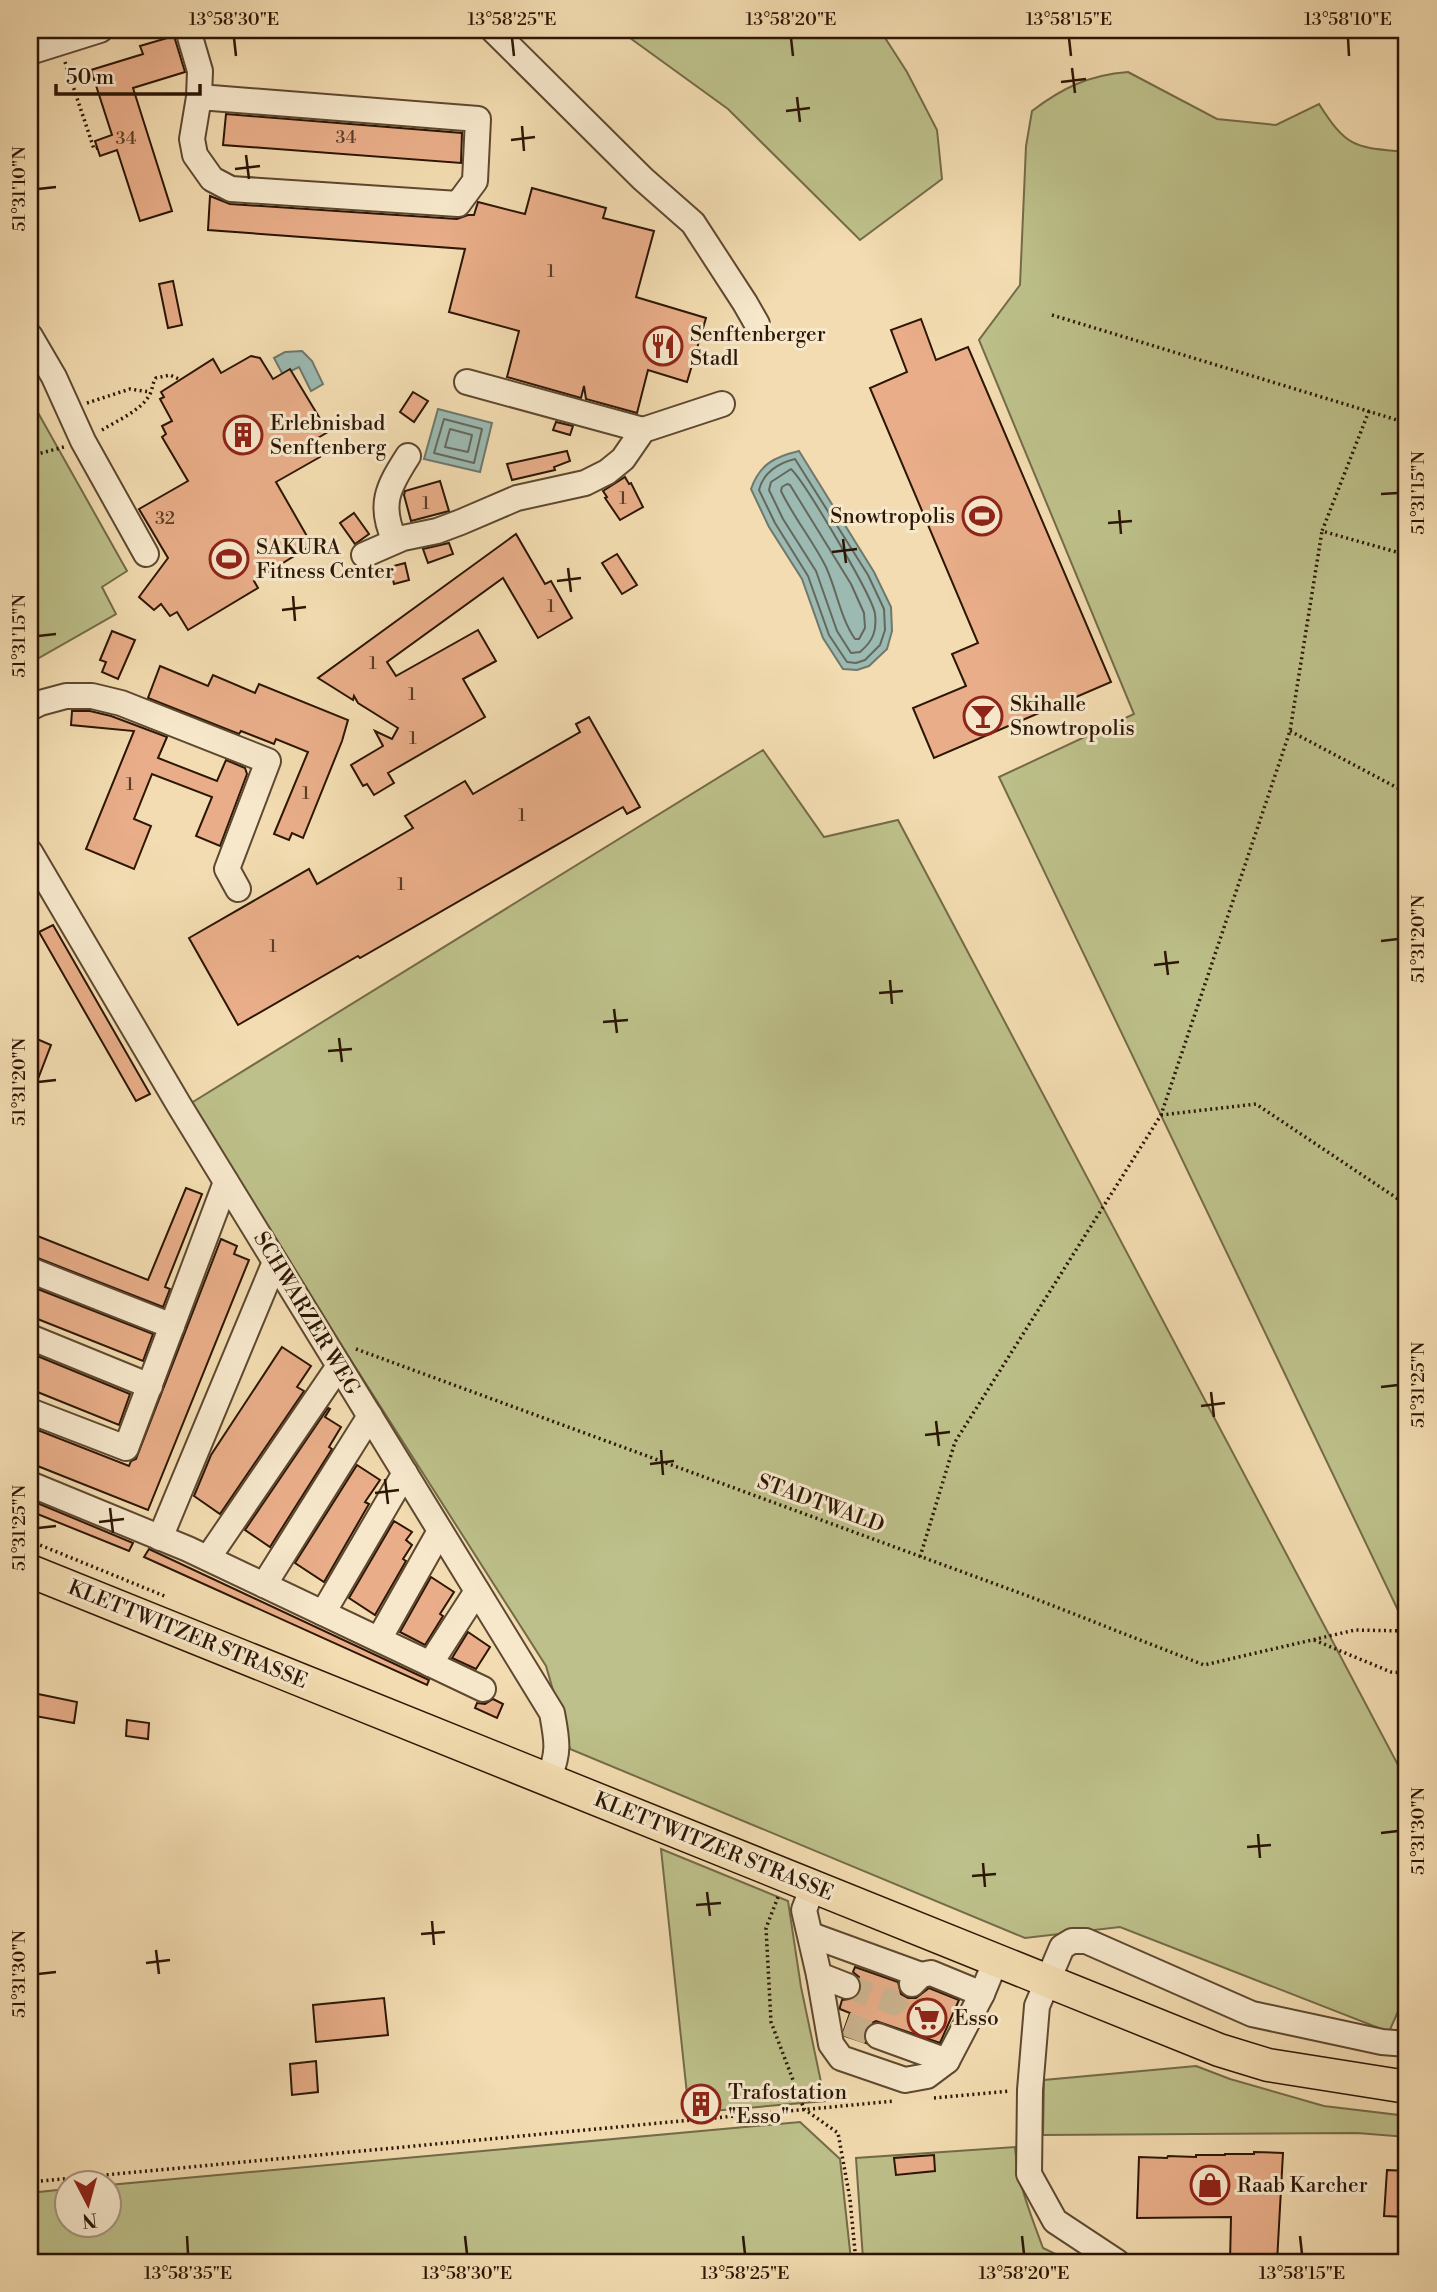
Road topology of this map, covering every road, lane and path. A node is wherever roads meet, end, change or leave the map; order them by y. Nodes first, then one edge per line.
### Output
1 (100, 30) edge
2 (188, 30) edge
3 (493, 30) edge
4 (59, 43) junction
5 (30, 52) edge
6 (199, 97) junction
7 (97, 148) dead end
8 (1052, 314) dead end
9 (757, 324) dead end
10 (30, 336) edge
11 (179, 379) dead end
12 (467, 382) dead end
13 (152, 392) junction
14 (722, 404) dead end
15 (68, 409) junction
16 (1369, 411) junction
17 (1407, 423) edge
18 (643, 430) junction
19 (83, 442) junction
20 (30, 456) edge
21 (408, 456) dead end
22 (1322, 531) junction
23 (395, 541) junction
24 (146, 554) dead end
25 (364, 555) dead end
26 (1407, 555) edge
27 (30, 708) edge
28 (1290, 731) junction
29 (1407, 793) edge
30 (30, 852) edge
31 (237, 888) dead end
32 (1161, 1115) junction
33 (226, 1182) junction
34 (1407, 1205) edge
35 (275, 1262) junction
36 (30, 1270) edge
37 (172, 1326) junction
38 (30, 1337) edge
39 (321, 1337) junction
40 (339, 1366) junction
41 (150, 1386) junction
42 (30, 1411) edge
43 (370, 1416) junction
44 (405, 1473) junction
45 (30, 1484) edge
46 (440, 1531) junction
47 (160, 1538) junction
48 (920, 1556) junction
49 (208, 1558) junction
50 (30, 1571) edge
51 (264, 1585) junction
52 (477, 1591) junction
53 (323, 1613) junction
54 (1407, 1631) edge
55 (379, 1639) junction
56 (1312, 1639) junction
57 (430, 1664) junction
58 (1407, 1673) edge
59 (483, 1689) dead end
60 (548, 1779) junction
61 (813, 1886) junction
62 (780, 1892) dead end
63 (811, 1935) junction
64 (996, 1961) junction
65 (819, 1975) junction
66 (1046, 1981) junction
67 (847, 1986) tunnel mouth
68 (982, 1994) junction
69 (878, 2036) tunnel mouth
70 (1407, 2044) edge
71 (947, 2061) junction
72 (1407, 2087) edge
73 (1030, 2090) junction
74 (923, 2099) dead end
75 (897, 2101) dead end
76 (804, 2109) junction
77 (30, 2182) edge
78 (856, 2262) edge
79 (1117, 2262) edge

1 - 4 street
2 - 6 street
3 - 9 street
4 - 5 street
4 - 7 path
6 - 6 street
8 - 16 path
10 - 15 street
11 - 13 path
12 - 18 street
13 - 15 path
13 - 19 path
14 - 18 street
15 - 19 street
16 - 17 path
16 - 22 path
18 - 23 street
19 - 20 path
19 - 24 street
21 - 23 street
22 - 26 path
22 - 28 path
23 - 25 street
27 - 31 street
28 - 29 path
28 - 32 path
30 - 33 street, SCHWARZER WEG
32 - 34 path
32 - 48 path
33 - 35 street, SCHWARZER WEG
33 - 37 street
35 - 39 street, SCHWARZER WEG
35 - 47 street
36 - 37 street
37 - 41 street
38 - 41 street
39 - 40 street, SCHWARZER WEG
39 - 48 path, STADTWALD
40 - 43 street, SCHWARZER WEG
40 - 49 street
41 - 42 street
43 - 44 street, SCHWARZER WEG
43 - 51 street
44 - 46 street, SCHWARZER WEG
44 - 53 street
45 - 47 street
46 - 52 street, SCHWARZER WEG
46 - 55 street
47 - 49 street
48 - 56 path, STADTWALD
49 - 51 street
50 - 60 main road, KLETTWITZER STRASSE
51 - 53 street
52 - 57 street
52 - 60 street, SCHWARZER WEG
53 - 55 street
54 - 56 path, STADTWALD
55 - 57 street
56 - 58 path
57 - 59 street
60 - 61 main road, KLETTWITZER STRASSE
61 - 63 street
61 - 64 main road, KLETTWITZER STRASSE
62 - 76 path
63 - 65 street
63 - 68 street
64 - 66 main road, KLETTWITZER STRASSE
64 - 68 street
65 - 67 street
65 - 71 street
66 - 70 street
66 - 72 main road, KLETTWITZER STRASSE
66 - 73 street
68 - 71 street
69 - 71 street
73 - 74 path
73 - 79 street
75 - 76 path
76 - 77 path
76 - 78 path

